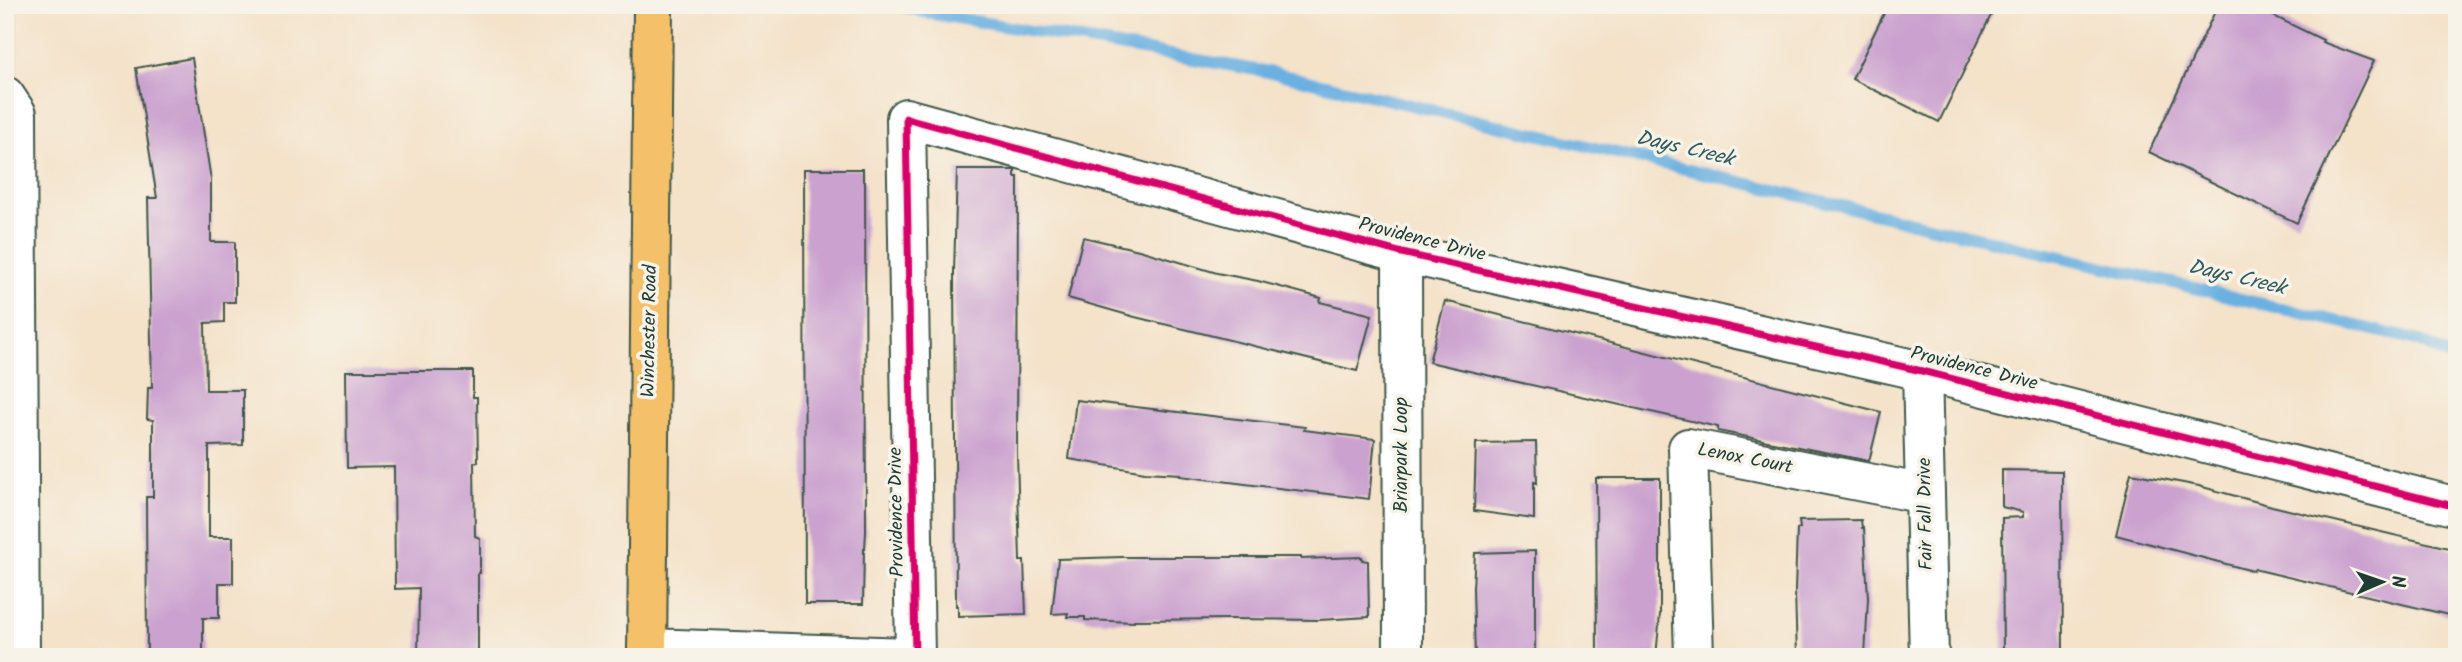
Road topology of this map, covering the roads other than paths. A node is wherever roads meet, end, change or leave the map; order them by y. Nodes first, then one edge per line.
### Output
1 (653, 5) edge
2 (11, 105) edge
3 (1402, 253) junction
4 (1922, 371) junction
5 (1925, 494) junction
6 (2457, 507) edge
7 (647, 652) edge
8 (20, 657) edge
9 (908, 657) edge
10 (915, 657) edge
11 (1403, 657) edge
12 (1695, 657) edge
13 (1929, 657) edge

1 - 7 main road, Winchester Road
2 - 8 street
3 - 4 street, Providence Drive
3 - 10 street, Providence Drive
3 - 11 street, Briarpark Loop
4 - 5 street, Fair Fall Drive
4 - 6 street, Providence Drive
5 - 12 street, Lenox Court
5 - 13 street, Fair Fall Drive
7 - 9 street

